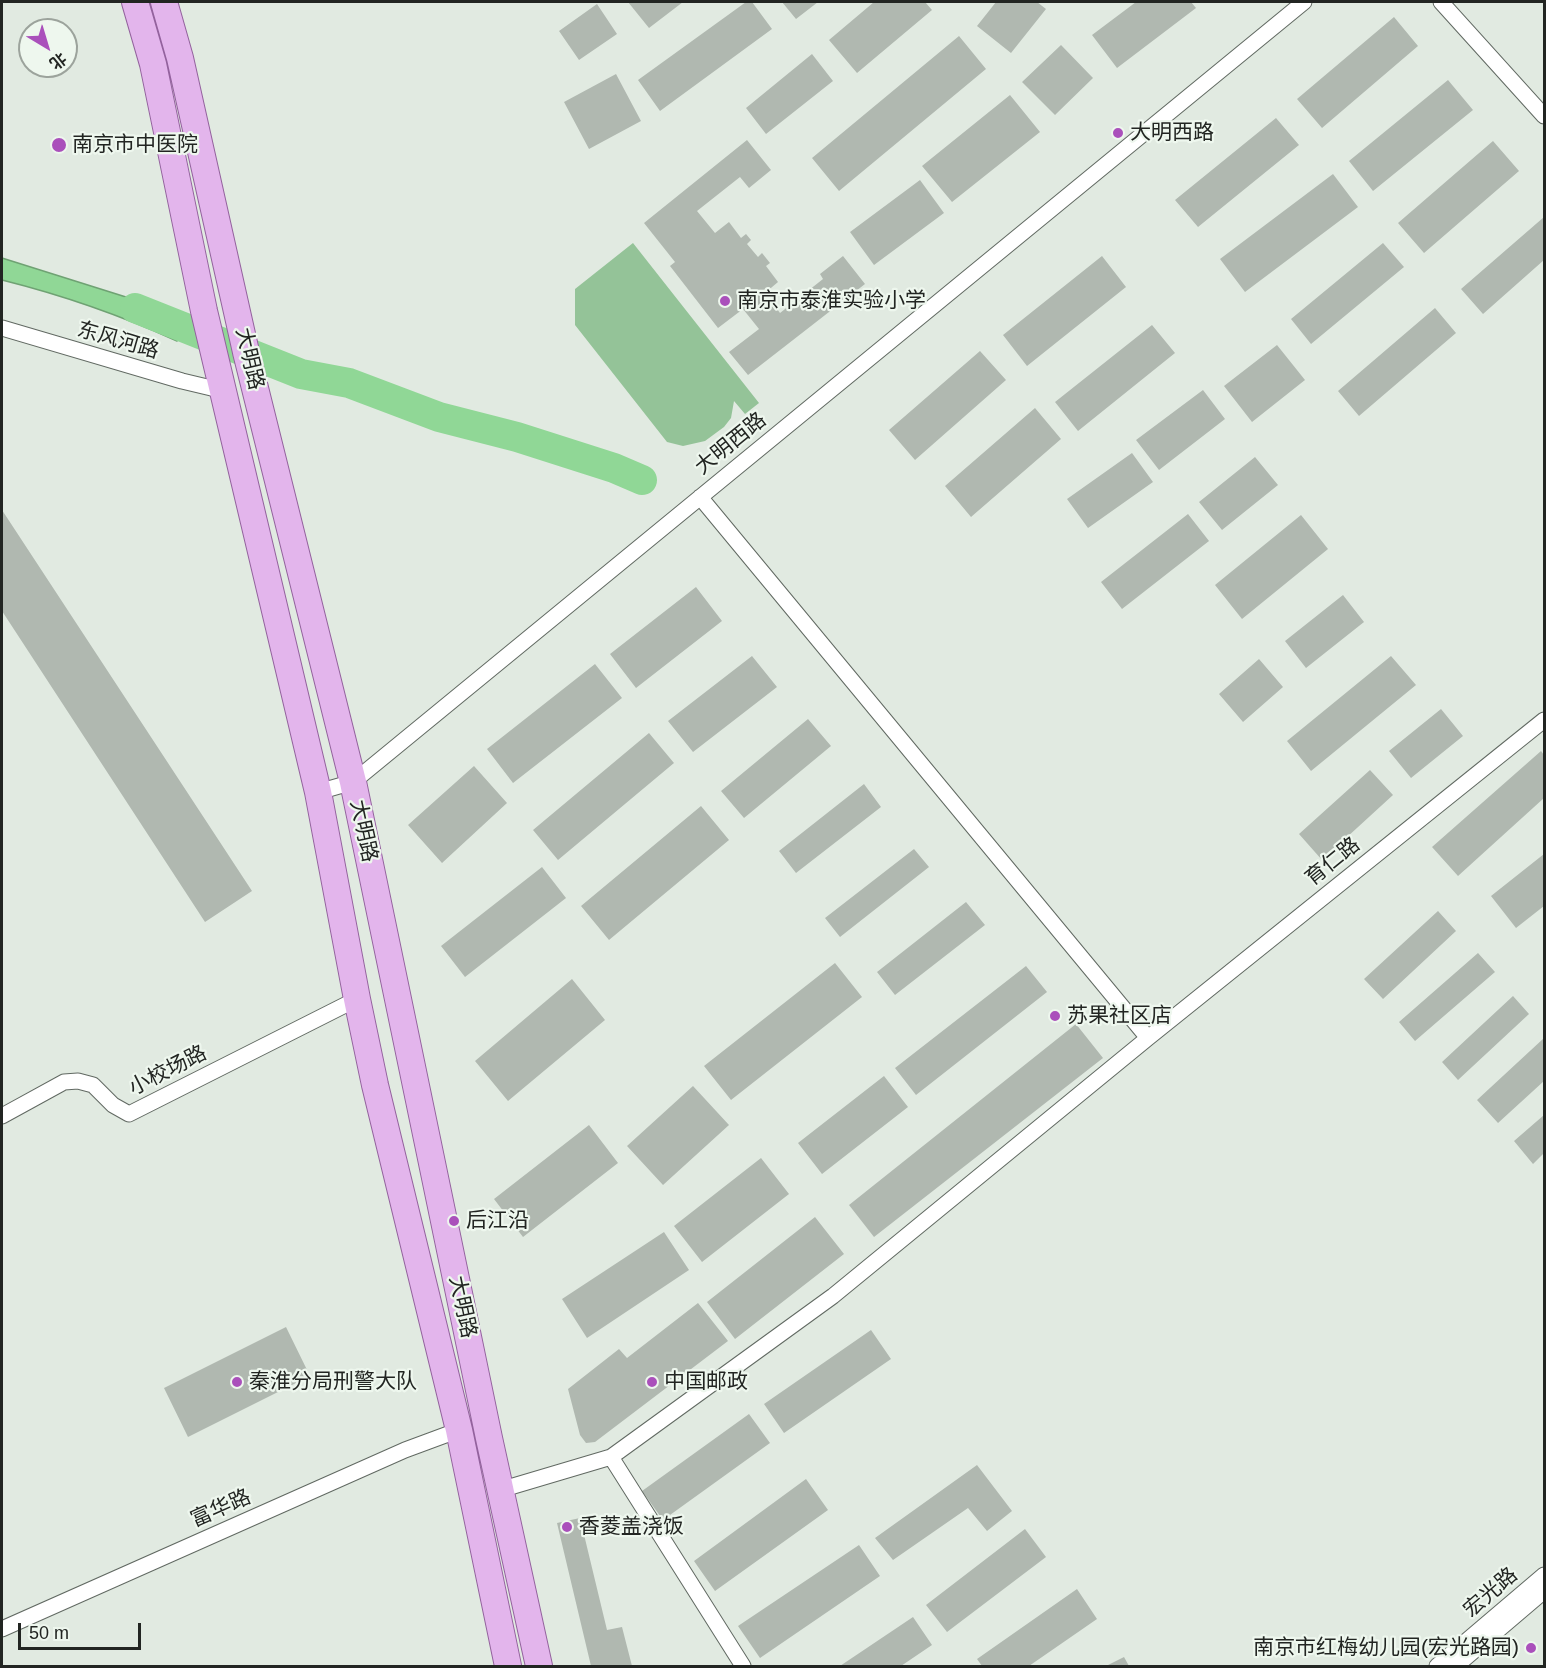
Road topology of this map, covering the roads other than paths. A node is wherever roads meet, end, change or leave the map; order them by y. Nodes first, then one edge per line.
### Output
1 (135, 2) edge
2 (164, 2) edge
3 (1304, 2) edge
4 (1441, 2) edge
5 (1545, 116) edge
6 (2, 328) edge
7 (221, 378) junction
8 (700, 497) junction
9 (1545, 720) edge
10 (353, 782) junction
11 (318, 792) junction
12 (357, 999) junction
13 (1148, 1038) junction
14 (2, 1116) edge
15 (459, 1430) junction
16 (611, 1457) junction
17 (501, 1492) junction
18 (1545, 1575) edge
19 (1545, 1591) edge
20 (2, 1629) edge
21 (508, 1666) edge
22 (539, 1666) edge
23 (743, 1666) edge
24 (1437, 1666) edge
25 (1456, 1666) edge

1 - 7 main road, 大明路
2 - 10 main road, 大明路
3 - 8 street, 大明西路
4 - 5 street
6 - 7 street, 东风河路
7 - 11 main road, 大明路
8 - 10 street, 大明西路
8 - 13 street
9 - 13 street, 育仁路
10 - 11 street, 大明西路
10 - 17 main road, 大明路
11 - 12 main road, 大明路
12 - 14 street, 小校场路
12 - 15 main road, 大明路
13 - 16 street, 育仁路
15 - 20 street, 富华路
15 - 21 main road, 大明路
16 - 17 street, 育仁路
16 - 23 street
17 - 22 main road, 大明路
18 - 24 street, 宏光路
19 - 25 street, 宏光路

